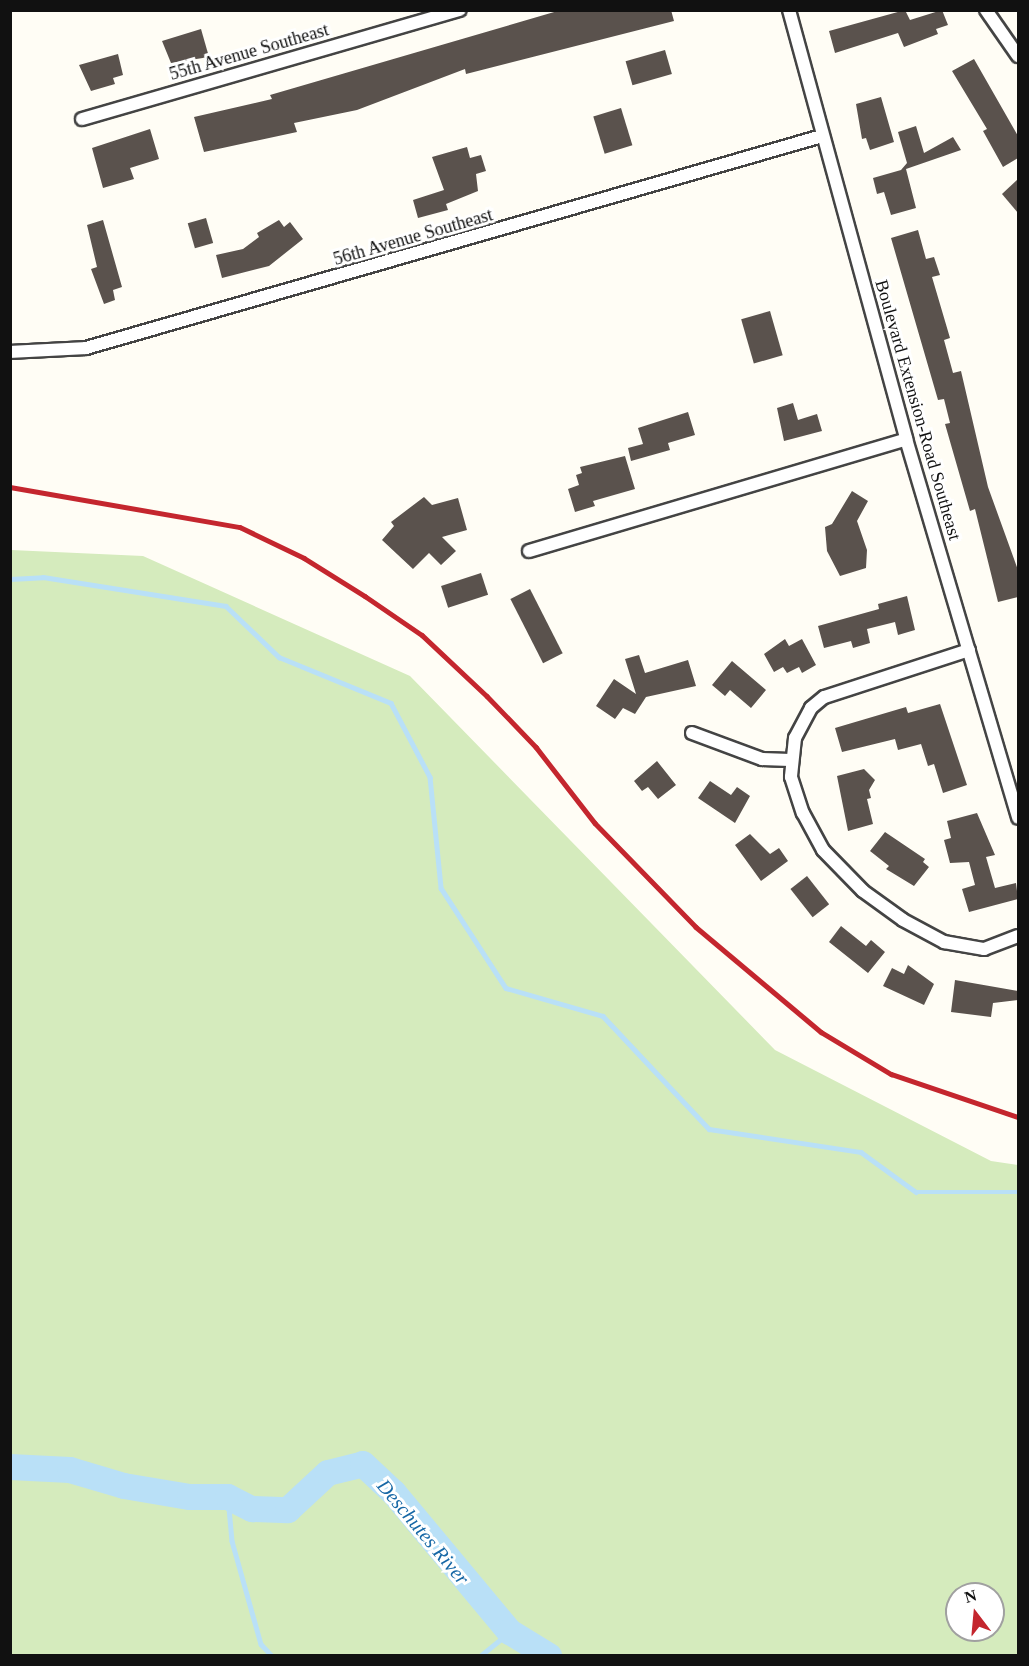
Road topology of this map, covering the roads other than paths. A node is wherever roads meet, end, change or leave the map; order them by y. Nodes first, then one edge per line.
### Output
1 (460, 10) edge
2 (789, 10) edge
3 (986, 10) edge
4 (1018, 56) edge
5 (82, 119) dead end
6 (822, 136) junction
7 (10, 352) edge
8 (906, 439) junction
9 (529, 551) dead end
10 (969, 650) junction
11 (692, 733) dead end
12 (790, 760) junction
13 (1018, 818) edge
14 (1018, 936) edge

1 - 5 street, 55th Avenue Southeast
2 - 6 street, Boulevard Extension-Road Southeast
3 - 4 street
6 - 7 street, 56th Avenue Southeast
6 - 8 street, Boulevard Extension-Road Southeast
8 - 9 street
8 - 10 street, Boulevard Extension-Road Southeast
10 - 12 street
10 - 13 street, Boulevard Extension-Road Southeast
11 - 12 street
12 - 14 street

